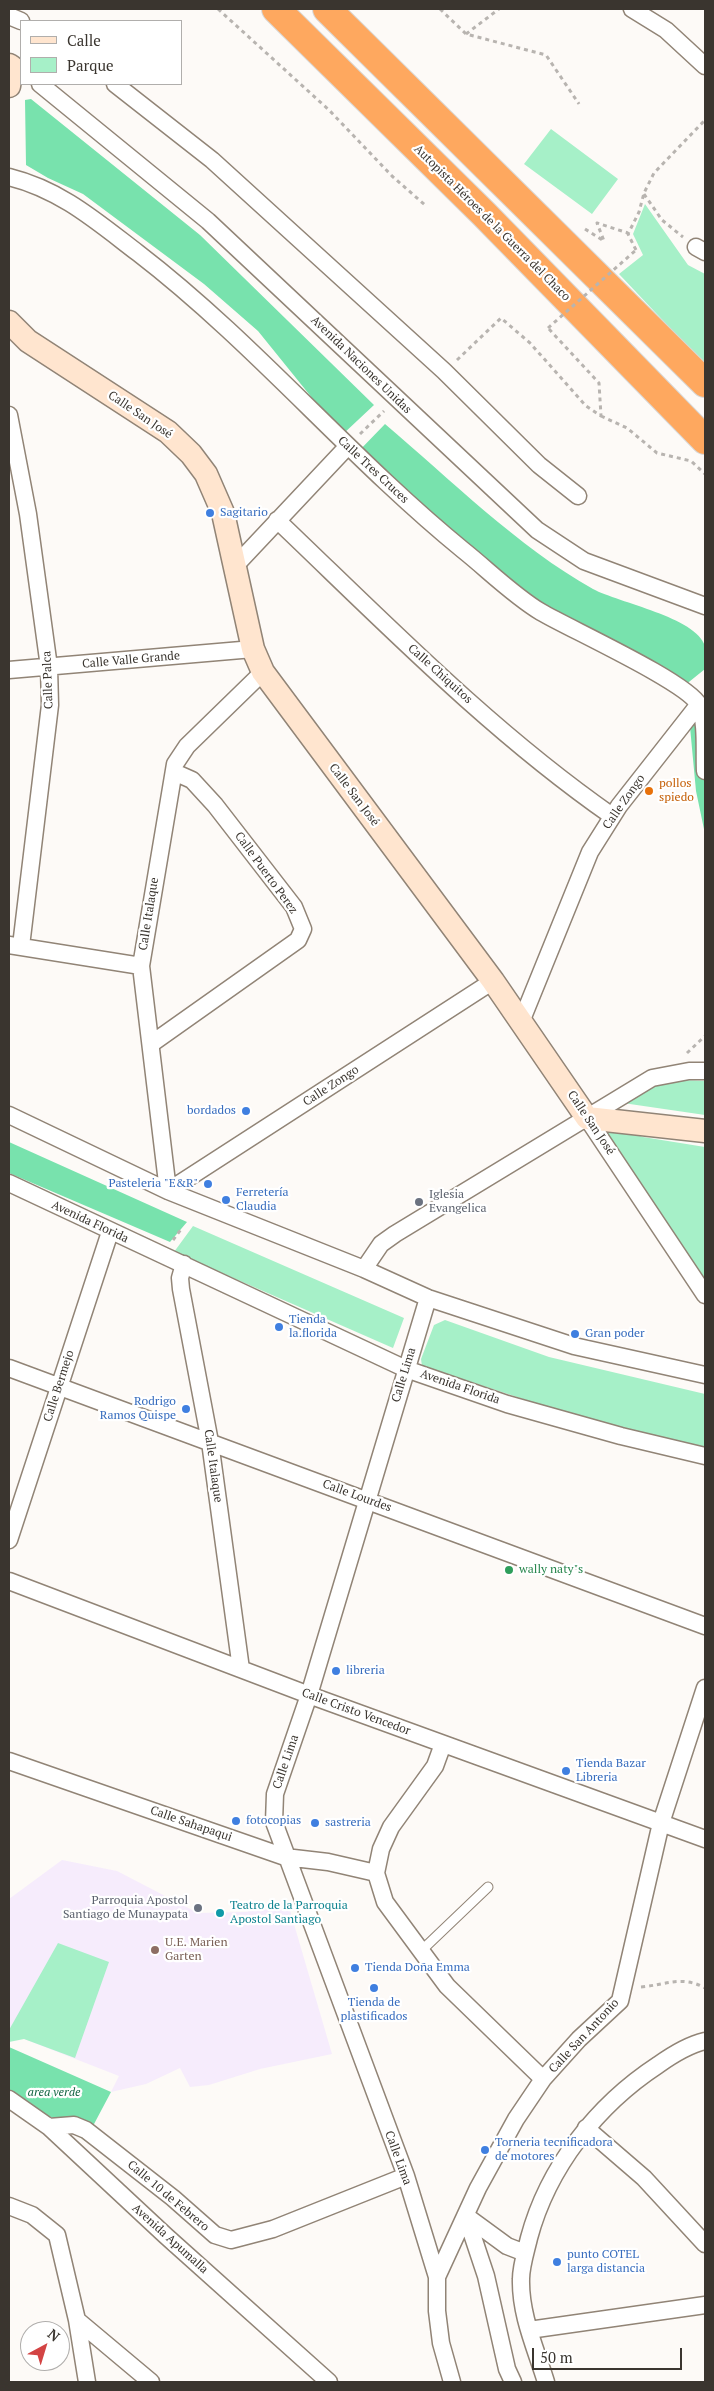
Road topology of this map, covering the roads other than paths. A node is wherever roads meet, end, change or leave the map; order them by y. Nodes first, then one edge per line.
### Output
1 (276, 9) edge
2 (327, 9) edge
3 (632, 9) edge
4 (705, 66) edge
5 (41, 85) edge
6 (116, 85) edge
7 (9, 177) edge
8 (9, 322) edge
9 (705, 384) edge
10 (9, 415) edge
11 (705, 440) edge
12 (347, 447) junction
13 (578, 496) dead end
14 (277, 520) junction
15 (235, 566) junction
16 (705, 606) edge
17 (252, 649) junction
18 (50, 667) junction
19 (9, 670) edge
20 (263, 672) junction
21 (698, 704) junction
22 (705, 771) edge
23 (174, 772) junction
24 (612, 816) junction
25 (15, 946) edge
26 (141, 966) junction
27 (493, 981) junction
28 (521, 1022) junction
29 (150, 1044) junction
30 (705, 1071) edge
31 (9, 1115) edge
32 (587, 1118) junction
33 (705, 1131) edge
34 (9, 1183) edge
35 (168, 1191) junction
36 (110, 1232) junction
37 (184, 1264) junction
38 (364, 1269) junction
39 (705, 1295) edge
40 (428, 1298) junction
41 (9, 1368) edge
42 (406, 1369) junction
43 (705, 1375) edge
44 (59, 1386) junction
45 (210, 1442) junction
46 (705, 1456) edge
47 (368, 1500) junction
48 (9, 1540) edge
49 (9, 1581) edge
50 (705, 1626) edge
51 (241, 1669) junction
52 (705, 1688) edge
53 (309, 1695) junction
54 (443, 1744) junction
55 (9, 1761) edge
56 (661, 1823) junction
57 (705, 1839) edge
58 (285, 1857) junction
59 (376, 1873) junction
60 (488, 1887) dead end
61 (421, 1951) junction
62 (705, 2041) edge
63 (543, 2079) junction
64 (9, 2099) edge
65 (49, 2127) junction
66 (586, 2128) junction
67 (406, 2176) junction
68 (9, 2206) edge
69 (466, 2216) junction
70 (705, 2244) edge
71 (526, 2253) junction
72 (437, 2277) junction
73 (705, 2305) edge
74 (77, 2320) junction
75 (529, 2330) junction
76 (87, 2382) edge
77 (151, 2382) edge
78 (329, 2382) edge
79 (452, 2382) edge
80 (513, 2382) edge
81 (546, 2382) edge

1 - 11 highway, Autopista Héroes de la Guerra del Chaco
2 - 9 highway
3 - 4 street
5 - 16 street, Avenida Naciones Unidas
6 - 13 street
7 - 12 street, Calle Tres Cruces
8 - 15 street, Calle San José
10 - 18 street, Calle Palca
12 - 14 street
12 - 21 street, Calle Tres Cruces
14 - 15 street
14 - 24 street, Calle Chiquitos
15 - 17 street, Calle San José
17 - 18 street, Calle Valle Grande
17 - 20 street, Calle San José
18 - 19 street, Calle Valle Grande
18 - 25 street, Calle Palca
20 - 23 street, Calle Italaque
20 - 27 street, Calle San José
21 - 22 street
21 - 24 street, Calle Zongo
23 - 26 street, Calle Italaque
23 - 29 street, Calle Puerto Perez
24 - 28 street, Calle Zongo
25 - 26 street
26 - 29 street, Calle Italaque
27 - 28 street, Calle San José
27 - 35 street, Calle Zongo
28 - 32 street, Calle San José
29 - 35 street, Calle Italaque
30 - 32 street
31 - 35 street
32 - 33 street
32 - 38 street
32 - 39 street, Calle San José
34 - 36 street, Avenida Florida
35 - 38 street
36 - 37 street, Avenida Florida
36 - 44 street, Calle Bermejo
37 - 42 street, Avenida Florida
37 - 45 street, Calle Italaque
38 - 40 street
40 - 42 street, Calle Lima
40 - 43 street
41 - 44 street, Calle Lourdes
42 - 46 street, Avenida Florida
42 - 47 street, Calle Lima
44 - 45 street, Calle Lourdes
44 - 48 street, Calle Bermejo
45 - 47 street, Calle Lourdes
45 - 51 street, Calle Italaque
47 - 50 street, Calle Lourdes
47 - 53 street, Calle Lima
49 - 51 street, Calle Cristo Vencedor
51 - 53 street, Calle Cristo Vencedor
52 - 56 street, Calle San Antonio
53 - 54 street, Calle Cristo Vencedor
53 - 58 street, Calle Lima
54 - 56 street, Calle Cristo Vencedor
54 - 59 street
55 - 58 street, Calle Sahapaqui
56 - 57 street, Calle Cristo Vencedor
56 - 63 street, Calle San Antonio
58 - 59 street, Calle Sahapaqui
58 - 67 street, Calle Lima
59 - 61 street
60 - 61 lane
61 - 63 street
62 - 66 street
63 - 69 street, Calle San Antonio
64 - 65 street, Avenida Apumalla
65 - 67 street, Calle 10 de Febrero
65 - 78 street, Avenida Apumalla
66 - 70 street
66 - 71 street
67 - 72 street, Calle Lima
68 - 74 street
69 - 71 street
69 - 72 street, Calle San Antonio
69 - 80 street
71 - 75 street
72 - 79 street
73 - 75 street
74 - 76 street
74 - 77 street
75 - 81 street

